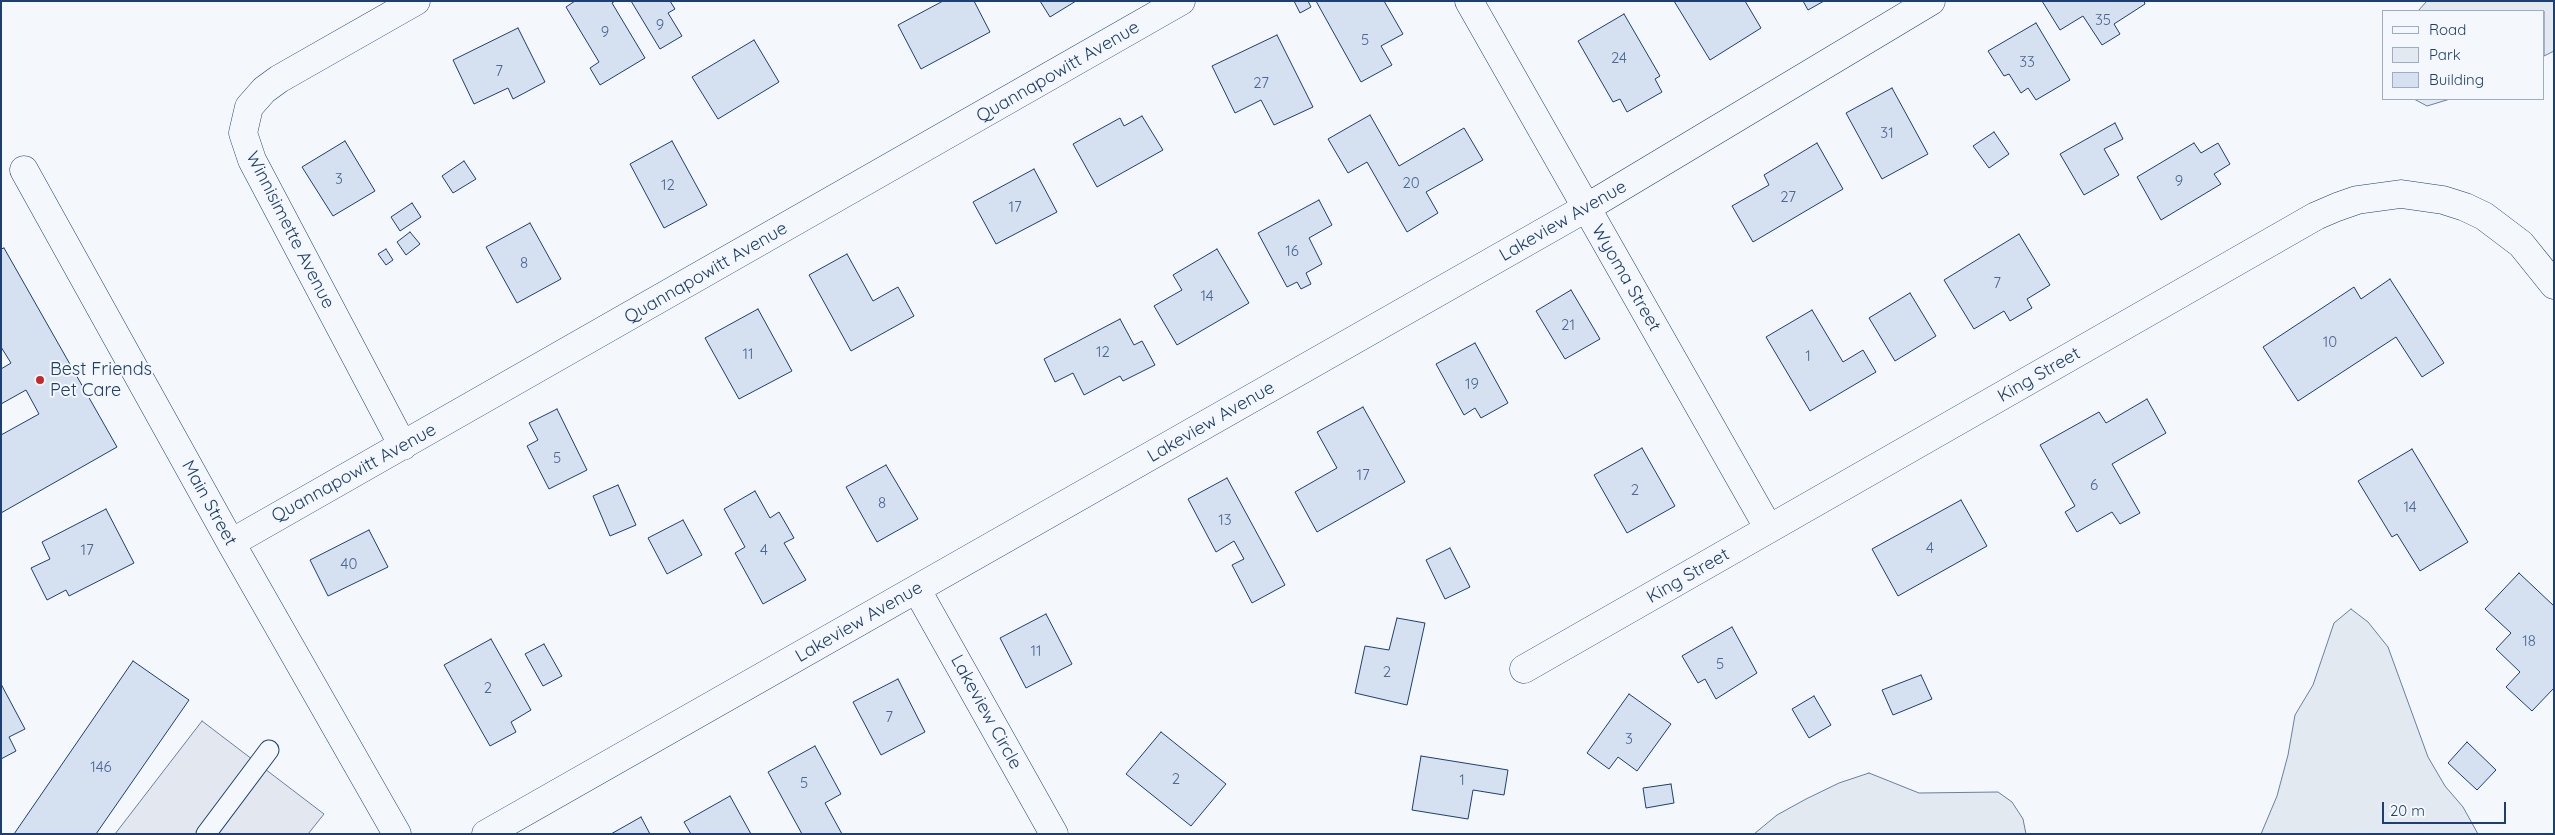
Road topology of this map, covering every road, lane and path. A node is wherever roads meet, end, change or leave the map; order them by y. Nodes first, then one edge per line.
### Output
1 (416, 1) edge
2 (1181, 1) edge
3 (1469, 1) edge
4 (1931, 1) edge
5 (24, 170) dead end
6 (1586, 208) junction
7 (2554, 285) edge
8 (403, 446) junction
9 (1769, 529) junction
10 (231, 543) junction
11 (917, 590) junction
12 (1524, 669) dead end
13 (269, 750) dead end
14 (206, 834) edge
15 (397, 834) edge
16 (486, 834) edge
17 (1054, 834) edge

1 - 8 street, Winnisimette Avenue
2 - 8 street, Quannapowitt Avenue
3 - 6 street, Wyoma Street
4 - 6 street, Lakeview Avenue
5 - 10 street, Main Street
6 - 9 street, Wyoma Street
6 - 11 street, Lakeview Avenue
7 - 9 street, King Street
8 - 10 street, Quannapowitt Avenue
9 - 12 street, King Street
10 - 15 street, Main Street
11 - 16 street, Lakeview Avenue
11 - 17 street, Lakeview Circle
13 - 14 lane

